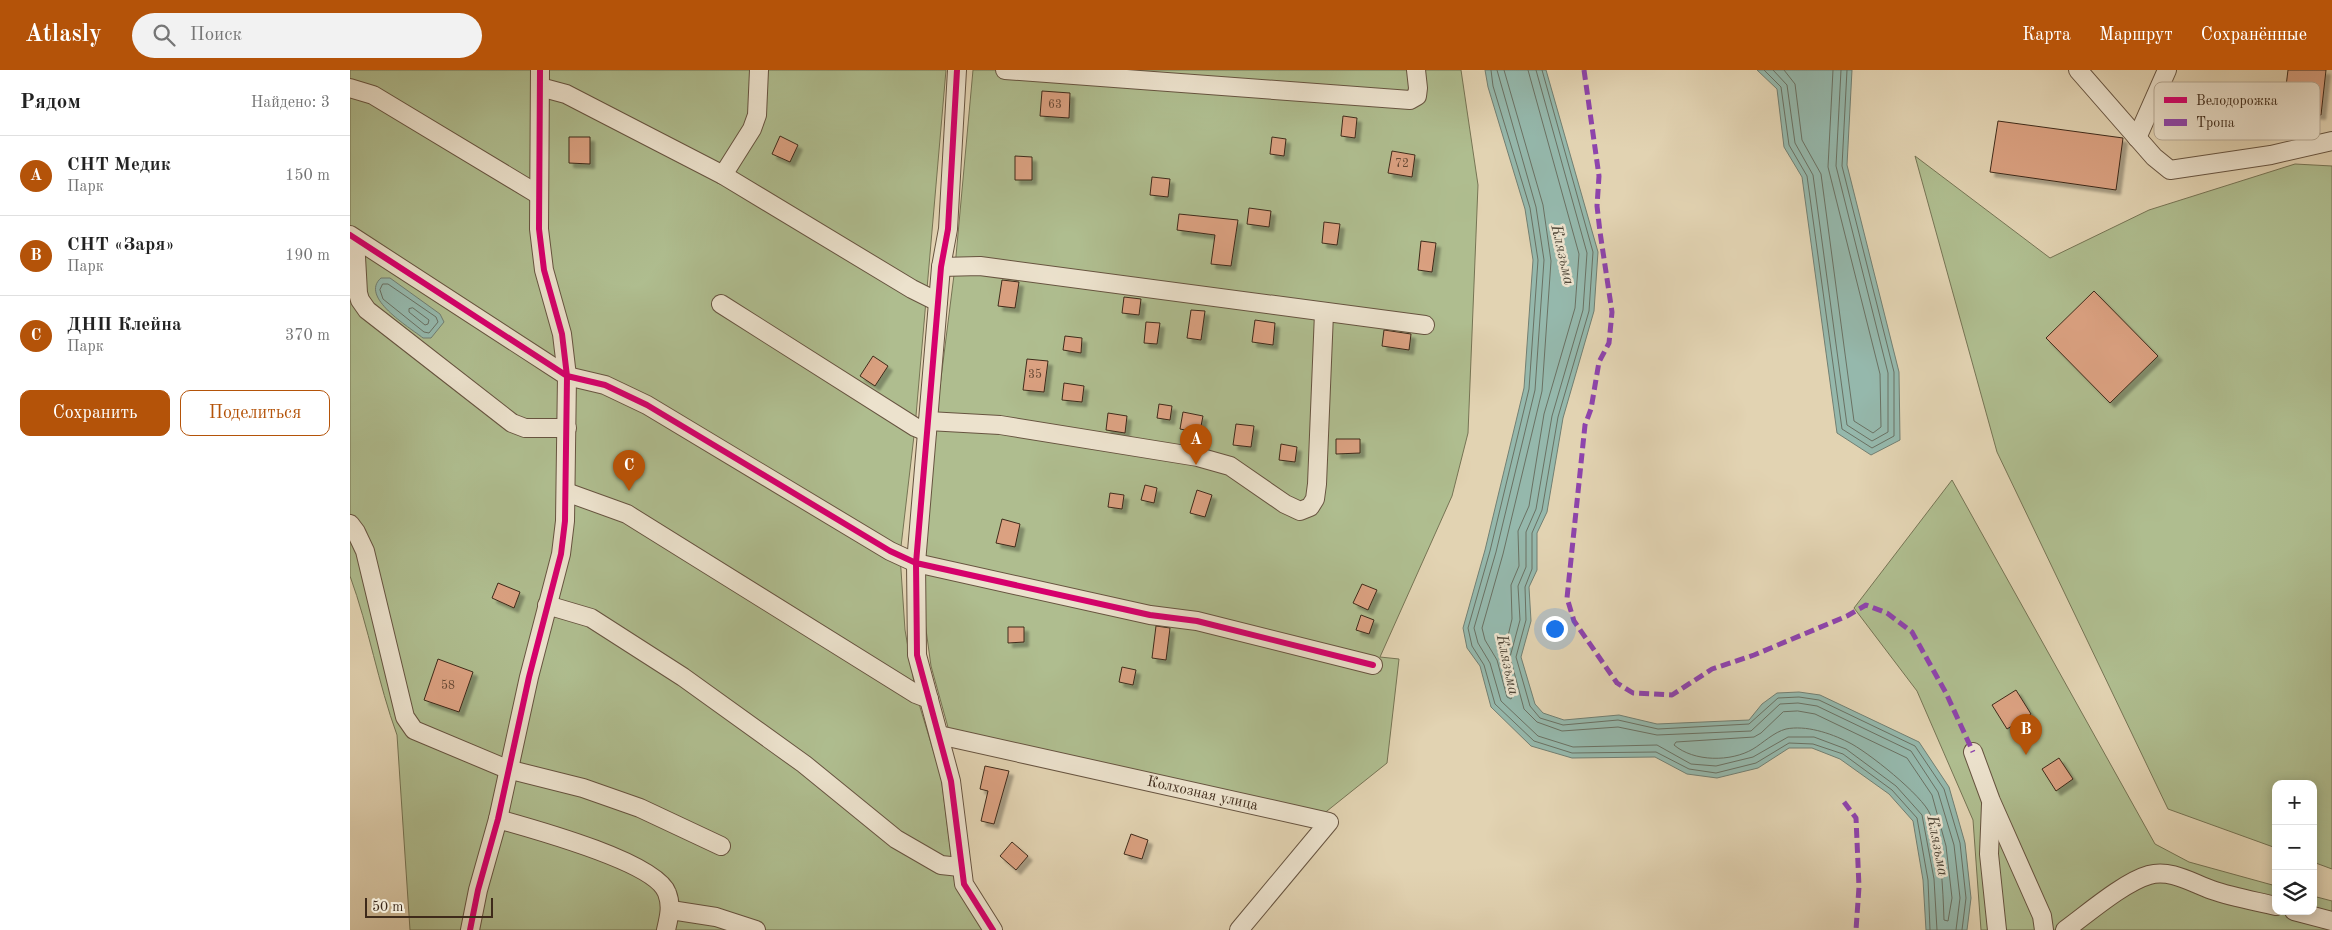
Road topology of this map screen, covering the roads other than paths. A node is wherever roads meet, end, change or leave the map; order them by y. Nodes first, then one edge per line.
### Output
1 (758, 70) edge
2 (957, 70) edge
3 (1005, 70) edge
4 (1416, 70) edge
5 (2078, 70) edge
6 (2167, 70) edge
7 (540, 79) edge
8 (2162, 82) edge
9 (350, 88) edge
10 (2154, 99) edge
11 (2137, 138) junction
12 (2332, 141) edge
13 (723, 175) junction
14 (539, 195) junction
15 (353, 237) edge
16 (941, 267) junction
17 (938, 302) junction
18 (721, 304) dead end
19 (1324, 313) junction
20 (1426, 325) dead end
21 (567, 376) junction
22 (927, 427) junction
23 (567, 428) junction
24 (566, 492) junction
25 (350, 524) edge
26 (916, 563) junction
27 (547, 605) junction
28 (1373, 665) dead end
29 (929, 699) junction
30 (939, 735) junction
31 (1973, 752) dead end
32 (508, 769) junction
33 (1991, 801) junction
34 (498, 819) junction
35 (721, 846) dead end
36 (960, 867) junction
37 (2272, 905) edge
38 (671, 910) junction
39 (2309, 915) edge
40 (2332, 921) edge
41 (470, 930) edge
42 (666, 930) edge
43 (756, 930) edge
44 (994, 930) edge
45 (1239, 930) edge
46 (1997, 930) edge
47 (2044, 930) edge
48 (2065, 930) edge

1 - 13 street
2 - 16 street
3 - 4 street
5 - 11 street
6 - 8 street
7 - 13 street
7 - 14 street
9 - 14 street
10 - 11 street
11 - 12 street
13 - 17 street
14 - 21 street
15 - 21 street
15 - 23 street
16 - 17 street
16 - 19 street
17 - 22 street
18 - 22 street
19 - 20 street
19 - 22 street
21 - 23 street
21 - 26 street
22 - 26 street
23 - 24 street
24 - 27 street
24 - 29 street
25 - 32 street
26 - 28 street
26 - 29 street
27 - 32 street
27 - 36 street
29 - 30 street
30 - 36 street
30 - 45 street, Колхозная улица
31 - 33 street
32 - 34 street
32 - 35 street
33 - 46 street
33 - 47 street
34 - 38 street
34 - 41 street
36 - 44 street
37 - 48 street
38 - 42 street
38 - 43 street
39 - 40 street

